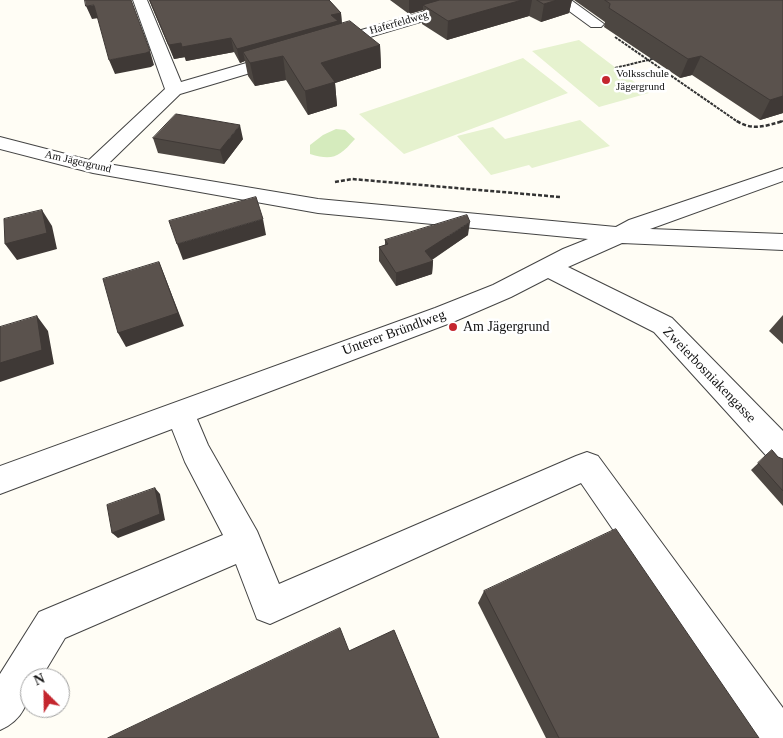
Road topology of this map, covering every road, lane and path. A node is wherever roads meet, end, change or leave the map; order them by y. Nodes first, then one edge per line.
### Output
1 (140, 0) edge
2 (480, 0) edge
3 (561, 0) edge
4 (596, 24) joint
5 (314, 48) edge
6 (296, 53) edge
7 (656, 58) edge
8 (648, 60) junction
9 (615, 68) dead end
10 (174, 90) junction
11 (783, 121) edge
12 (0, 143) edge
13 (93, 167) junction
14 (783, 174) edge
15 (334, 182) dead end
16 (560, 197) dead end
17 (619, 235) junction
18 (783, 242) edge
19 (547, 267) junction
20 (180, 413) junction
21 (783, 452) edge
22 (0, 480) edge
23 (245, 543) junction
24 (0, 710) edge
25 (780, 738) edge

1 - 10 street
2 - 5 street, Haferfeldweg
3 - 4 street
4 - 8 path
6 - 10 street
7 - 8 path
8 - 9 path
8 - 11 path
10 - 13 street
12 - 13 street, Am Jägergrund
13 - 17 street, Am Jägergrund
14 - 17 street, Unterer Bründlweg
15 - 16 path
17 - 18 street, Am Jägergrund
17 - 19 street, Unterer Bründlweg
19 - 20 street, Unterer Bründlweg
19 - 21 street, Zweierbosniakengasse
20 - 22 street, Unterer Bründlweg
20 - 23 street
23 - 24 street
23 - 25 street

